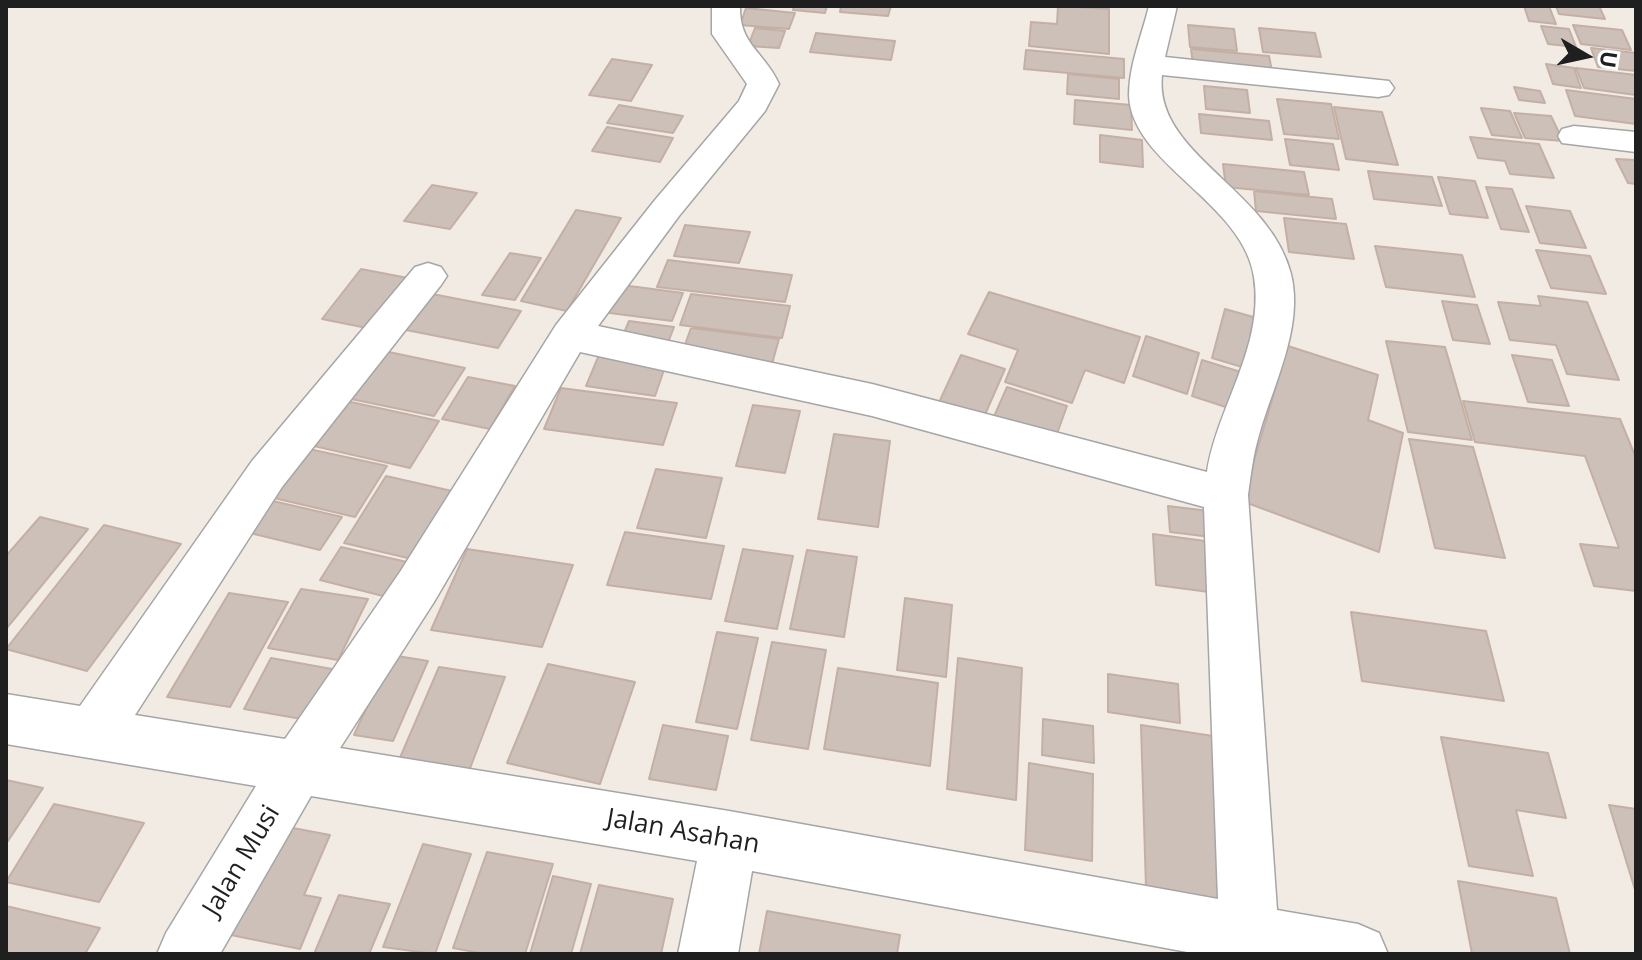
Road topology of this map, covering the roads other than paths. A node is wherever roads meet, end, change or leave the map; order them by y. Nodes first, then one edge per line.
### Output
1 (726, 6) edge
2 (1163, 6) edge
3 (1149, 65) junction
4 (1378, 88) dead end
5 (1574, 136) dead end
6 (1636, 142) edge
7 (428, 276) dead end
8 (570, 335) junction
9 (1206, 490) junction
10 (6, 719) edge
11 (92, 734) junction
12 (297, 768) junction
13 (729, 839) junction
14 (1249, 933) junction
15 (187, 954) edge
16 (708, 954) edge
17 (1358, 954) edge

1 - 8 street, Jalan Musi
2 - 3 street
3 - 4 street
3 - 9 street
5 - 6 street
7 - 11 street
8 - 9 street
8 - 12 street, Jalan Musi
9 - 14 street
10 - 11 street, Jalan Asahan
11 - 12 street, Jalan Asahan
12 - 13 street, Jalan Asahan
12 - 15 street, Jalan Musi
13 - 14 street, Jalan Asahan
13 - 16 street
14 - 17 street, Jalan Asahan

